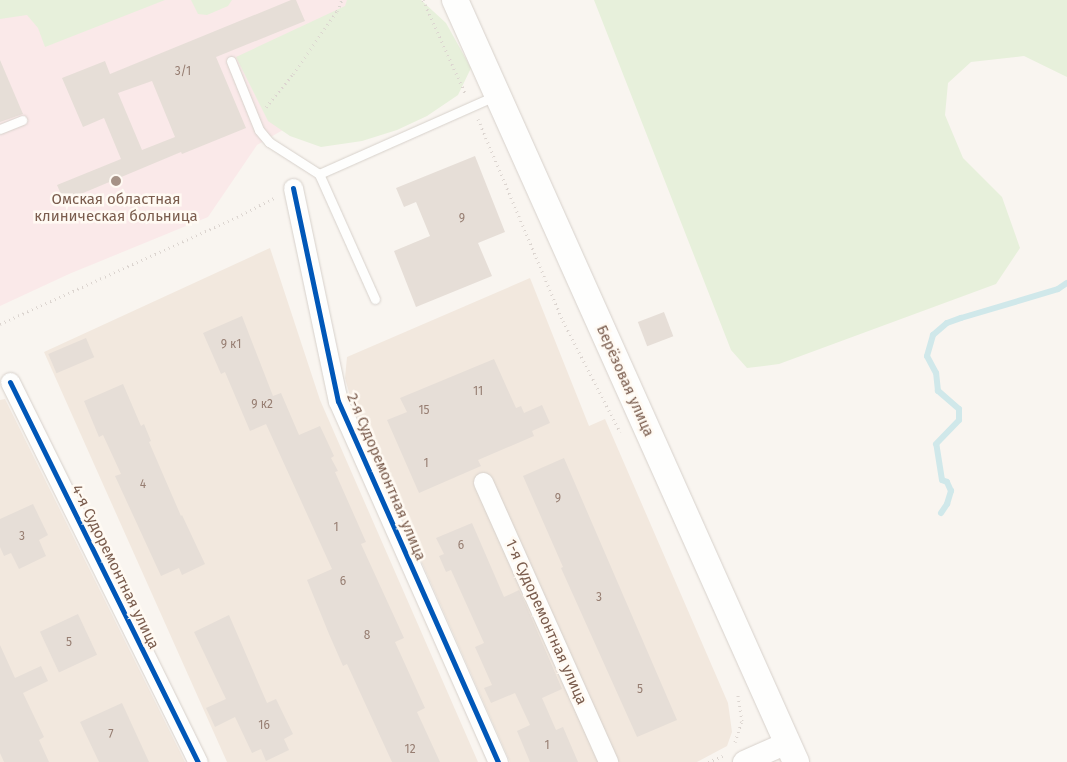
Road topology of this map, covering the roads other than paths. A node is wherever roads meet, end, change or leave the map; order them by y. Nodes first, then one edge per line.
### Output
1 (455, 0) edge
2 (231, 61) dead end
3 (497, 94) junction
4 (22, 120) dead end
5 (0, 129) edge
6 (319, 174) junction
7 (293, 188) road end
8 (375, 299) dead end
9 (10, 382) dead end
10 (484, 482) dead end
11 (791, 752) edge
12 (734, 755) edge
13 (198, 762) edge
14 (498, 762) edge
15 (608, 762) edge

1 - 3 main road, Берёзовая улица
2 - 6 lane
3 - 6 lane
3 - 11 main road, Берёзовая улица
4 - 5 lane
6 - 8 lane
7 - 14 street, 2-я Судоремонтная улица
9 - 13 street, 4-я Судоремонтная улица
10 - 15 street, 1-я Судоремонтная улица
11 - 12 street

